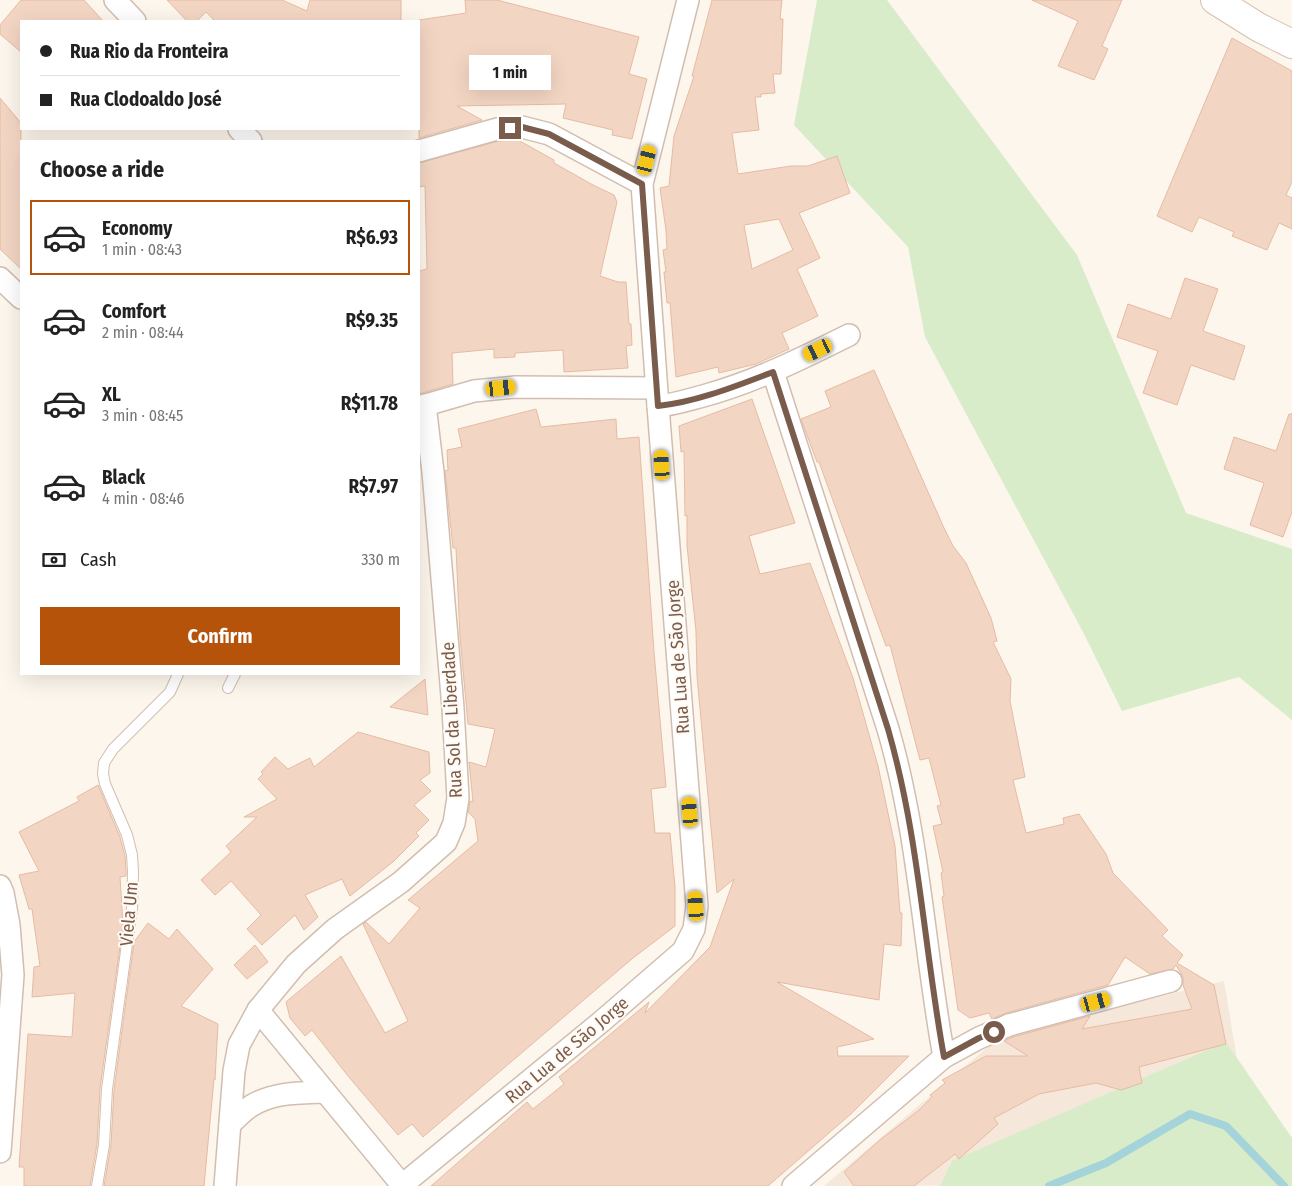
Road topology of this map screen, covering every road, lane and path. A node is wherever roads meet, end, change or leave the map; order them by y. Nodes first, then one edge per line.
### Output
1 (115, 0) edge
2 (688, 0) edge
3 (1215, 0) edge
4 (134, 20) edge
5 (1292, 44) edge
6 (240, 130) edge
7 (251, 140) edge
8 (420, 151) edge
9 (642, 184) junction
10 (0, 278) edge
11 (20, 297) edge
12 (849, 335) dead end
13 (773, 372) junction
14 (657, 397) junction
15 (422, 406) edge
16 (178, 675) edge
17 (234, 675) edge
18 (228, 688) dead end
19 (0, 886) edge
20 (1171, 981) dead end
21 (7, 983) edge
22 (258, 1010) junction
23 (944, 1057) junction
24 (325, 1092) junction
25 (230, 1124) junction
26 (0, 1152) edge
27 (97, 1186) edge
28 (225, 1186) edge
29 (402, 1186) edge
30 (793, 1186) edge

1 - 4 street
2 - 9 street, Rua Lua de São Jorge
3 - 5 main road
6 - 7 street
8 - 9 street
9 - 14 street, Rua Lua de São Jorge
10 - 11 street
12 - 13 street
13 - 14 street
13 - 23 street
14 - 15 street
14 - 29 street, Rua Lua de São Jorge
15 - 22 street, Rua Sol da Liberdade
16 - 27 lane, Viela Um
17 - 18 lane
19 - 21 street
20 - 23 street
21 - 26 street
22 - 24 street
22 - 25 street, Rua Sol da Liberdade
23 - 30 street
24 - 25 street
24 - 29 street
25 - 28 street, Rua Sol da Liberdade

